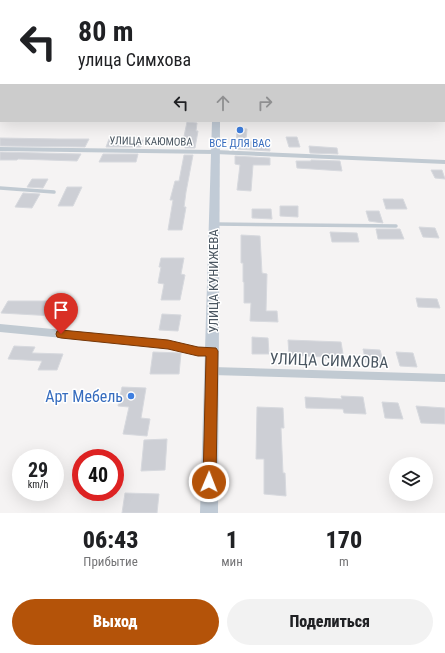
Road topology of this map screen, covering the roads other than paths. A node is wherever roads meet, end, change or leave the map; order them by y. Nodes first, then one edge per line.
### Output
1 (216, 122) edge
2 (0, 148) edge
3 (215, 152) junction
4 (445, 162) edge
5 (0, 188) edge
6 (54, 192) dead end
7 (213, 224) junction
8 (396, 226) dead end
9 (0, 328) edge
10 (212, 351) junction
11 (212, 371) junction
12 (445, 378) edge
13 (209, 513) edge

1 - 3 street, УЛИЦА КУНИЖЕВА
2 - 3 street, УЛИЦА КАЮМОВА
3 - 4 street, УЛИЦА КАЮМОВА
3 - 7 street, УЛИЦА КУНИЖЕВА
5 - 6 lane
7 - 8 lane
7 - 10 street, УЛИЦА КУНИЖЕВА
9 - 10 street
10 - 11 street, УЛИЦА КУНИЖЕВА
11 - 12 street, УЛИЦА СИМХОВА
11 - 13 street, УЛИЦА КУНИЖЕВА

